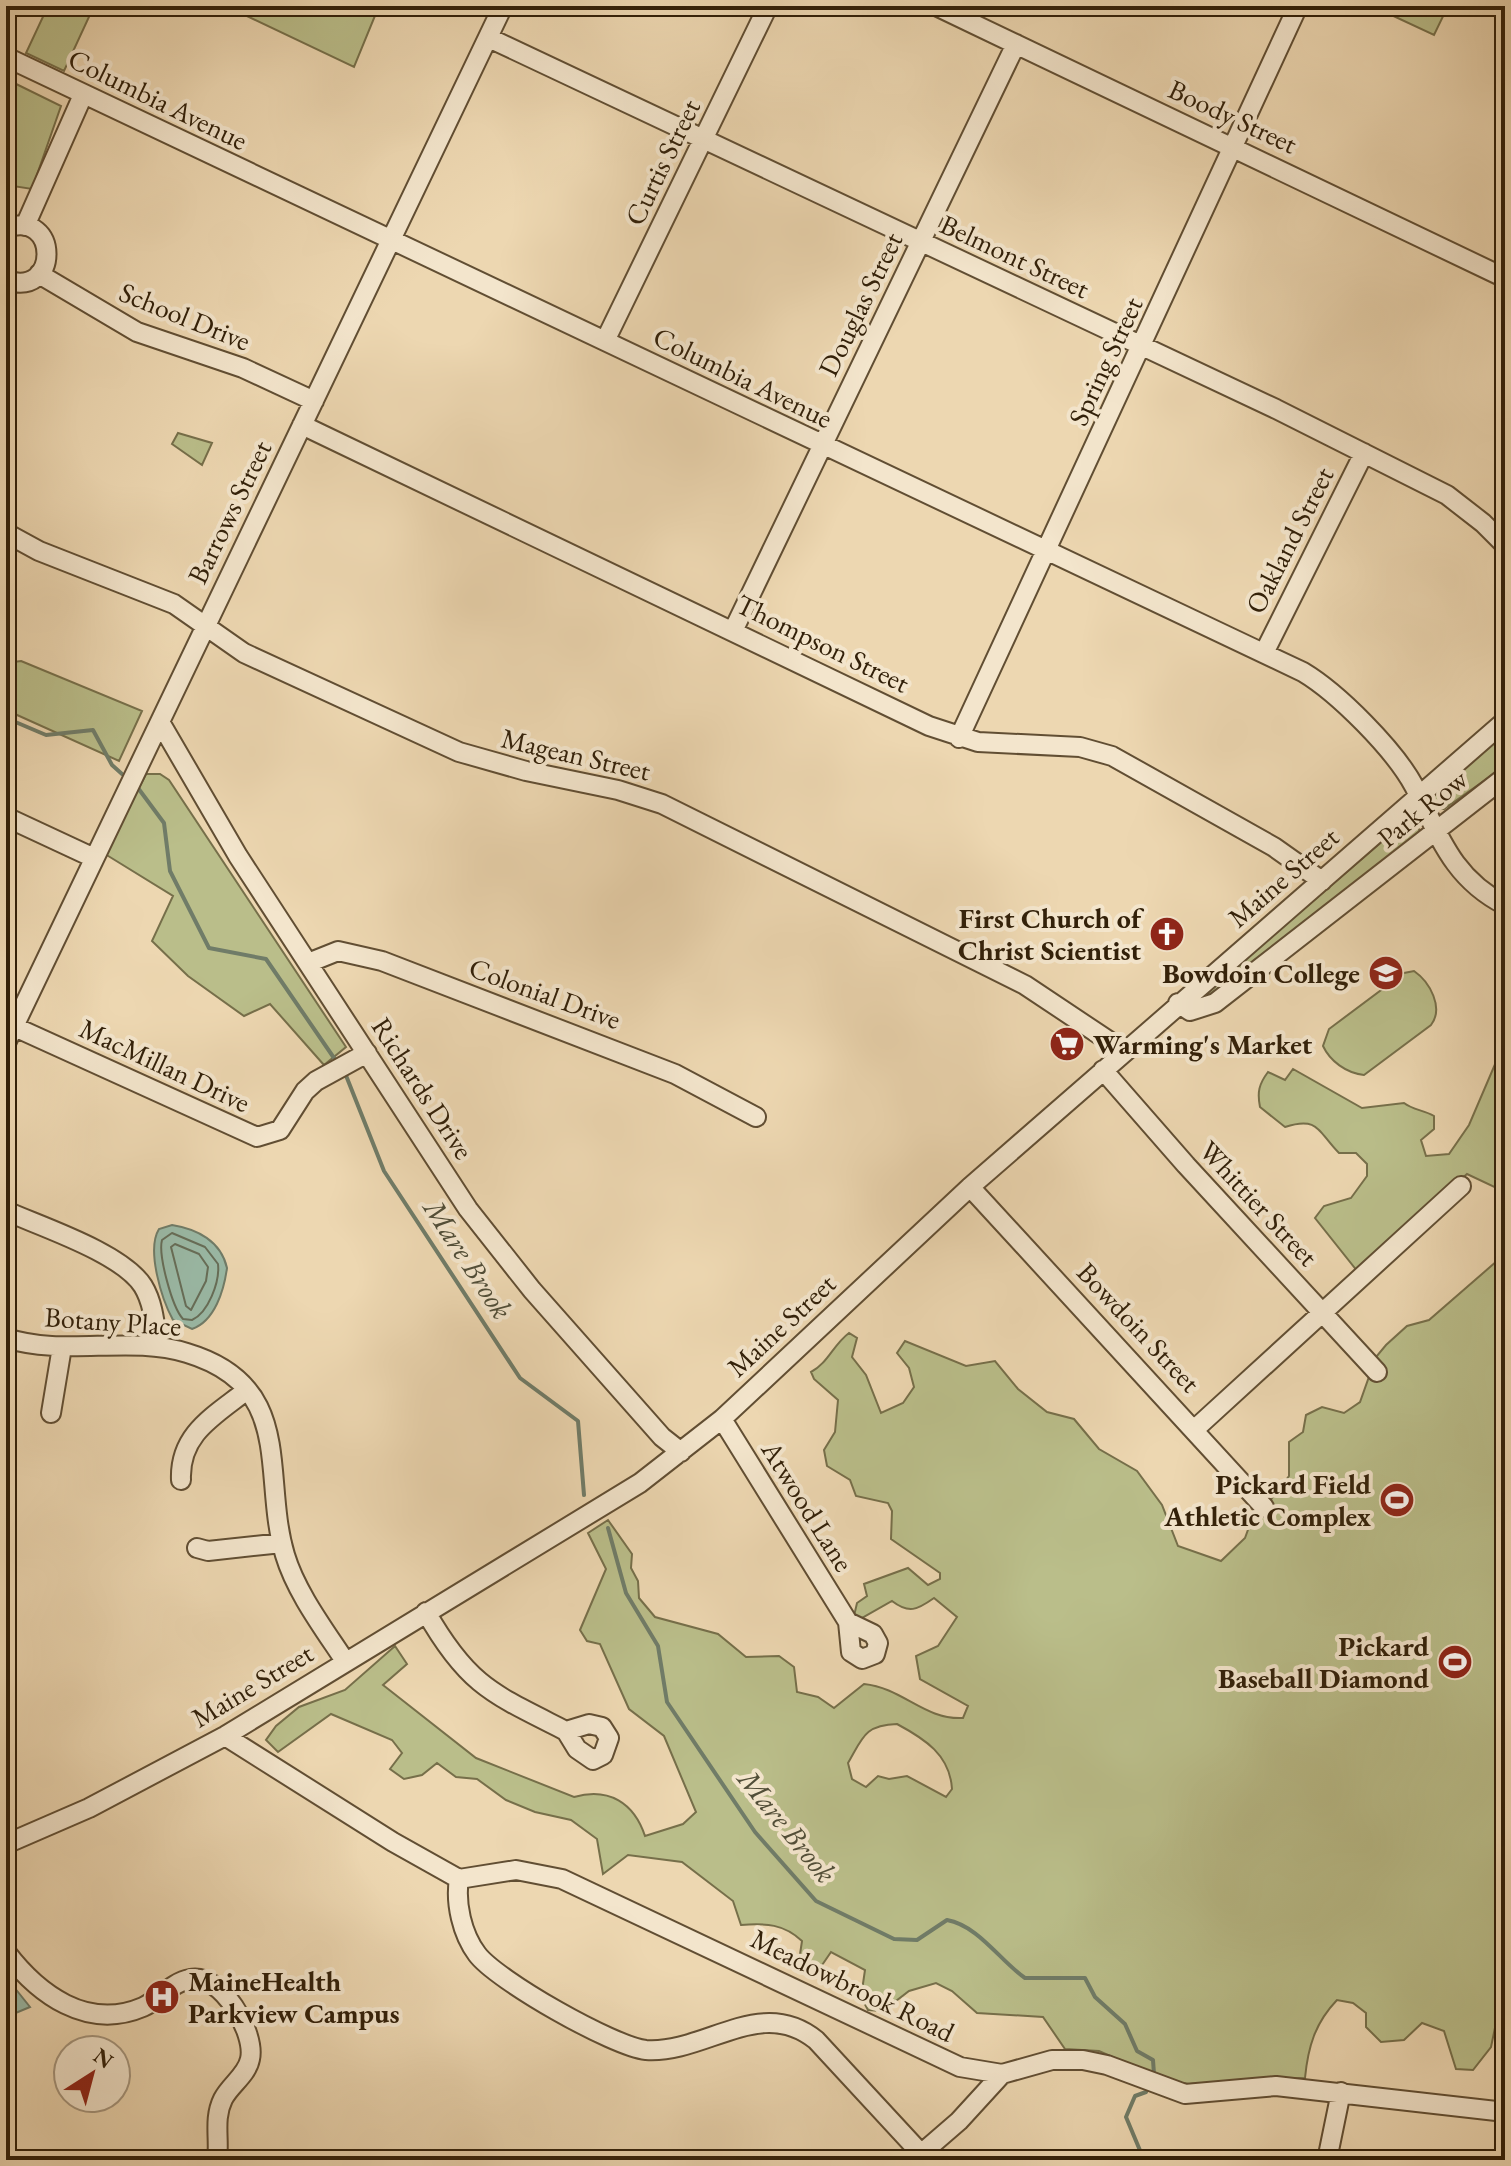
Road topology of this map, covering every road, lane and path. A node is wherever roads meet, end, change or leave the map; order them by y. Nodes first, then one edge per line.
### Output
1 (503, 6) edge
2 (768, 6) edge
3 (936, 6) edge
4 (1298, 6) edge
5 (489, 38) junction
6 (1016, 44) junction
7 (6, 57) edge
8 (83, 95) junction
9 (704, 140) junction
10 (1234, 148) junction
11 (15, 227) edge
12 (389, 240) junction
13 (921, 242) junction
14 (39, 274) junction
15 (1505, 278) edge
16 (6, 280) edge
17 (605, 341) junction
18 (1142, 348) junction
19 (314, 401) junction
20 (302, 425) junction
21 (823, 446) junction
22 (1364, 453) junction
23 (6, 533) edge
24 (1505, 545) edge
25 (1046, 552) junction
26 (205, 626) junction
27 (733, 631) junction
28 (1264, 653) junction
29 (1505, 721) edge
30 (160, 722) junction
31 (959, 738) junction
32 (1505, 777) edge
33 (1418, 796) junction
34 (6, 817) edge
35 (1433, 832) junction
36 (94, 858) junction
37 (1322, 881) junction
38 (1505, 905) edge
39 (308, 963) junction
40 (1178, 1003) junction
41 (9, 1031) edge
42 (1124, 1051) junction
43 (367, 1053) junction
44 (1103, 1070) junction
45 (756, 1117) dead end
46 (1461, 1186) dead end
47 (970, 1187) junction
48 (6, 1211) edge
49 (1322, 1313) junction
50 (6, 1338) edge
51 (62, 1347) junction
52 (158, 1347) junction
53 (1377, 1372) dead end
54 (247, 1390) junction
55 (51, 1413) dead end
56 (722, 1419) junction
57 (1195, 1429) junction
58 (681, 1452) junction
59 (181, 1480) dead end
60 (1264, 1507) dead end
61 (282, 1543) junction
62 (197, 1548) dead end
63 (426, 1612) junction
64 (848, 1622) dead end
65 (345, 1661) junction
66 (566, 1731) dead end
67 (225, 1736) junction
68 (6, 1844) edge
69 (459, 1879) junction
70 (6, 1952) edge
71 (1002, 2074) junction
72 (1341, 2092) junction
73 (1505, 2112) edge
74 (925, 2157) edge
75 (217, 2160) edge
76 (1327, 2160) edge

1 - 5 street, Barrows Street
2 - 9 street, Curtis Street
3 - 6 street, Boody Street
4 - 10 street, Spring Street
5 - 9 street, Belmont Street
5 - 12 street, Barrows Street
6 - 10 street, Boody Street
6 - 13 street, Douglas Street
7 - 8 street, Columbia Avenue
8 - 11 street
8 - 12 street, Columbia Avenue
9 - 13 street, Belmont Street
9 - 17 street, Curtis Street
10 - 15 street, Boody Street
10 - 18 street, Spring Street
11 - 14 street
12 - 17 street, Columbia Avenue
12 - 19 street, Barrows Street
13 - 18 street, Belmont Street
13 - 21 street, Douglas Street
14 - 16 street
14 - 19 street, School Drive
17 - 21 street, Columbia Avenue
18 - 22 street, Belmont Street
18 - 25 street, Spring Street
19 - 20 street, Barrows Street
20 - 26 street, Barrows Street
20 - 27 street, Thompson Street
21 - 25 street, Columbia Avenue
21 - 27 street, Douglas Street
22 - 24 street, Belmont Street
22 - 28 street, Oakland Street
23 - 26 street, Magean Street
25 - 28 street, Columbia Avenue
25 - 31 street, Spring Street
26 - 30 street, Barrows Street
26 - 42 street, Magean Street
27 - 31 street, Thompson Street
28 - 33 street, Columbia Avenue
29 - 33 street, Maine Street
30 - 36 street, Barrows Street
30 - 39 street, Richards Drive
31 - 37 street, Thompson Street
32 - 35 street, Park Row
33 - 35 street, Columbia Avenue
33 - 37 street, Maine Street
34 - 36 street
35 - 38 street, Columbia Avenue
35 - 40 street, Park Row
36 - 41 street, Barrows Street
37 - 40 street, Maine Street
39 - 43 street, Richards Drive
39 - 45 street, Colonial Drive
40 - 42 street, Maine Street
41 - 43 street, MacMillan Drive
42 - 44 street, Maine Street
43 - 58 street, Richards Drive
44 - 47 street, Maine Street
44 - 49 street, Whittier Street
46 - 49 street
47 - 56 street, Maine Street
47 - 57 street, Bowdoin Street
48 - 52 street
49 - 53 street, Whittier Street
49 - 57 street
50 - 51 street, Botany Place
51 - 52 street, Botany Place
51 - 55 street
52 - 54 street, Botany Place
54 - 59 street
54 - 61 street, Botany Place
56 - 58 street, Maine Street
56 - 64 street, Atwood Lane
57 - 60 street, Bowdoin Street
58 - 63 street, Maine Street
61 - 62 street
61 - 65 street, Botany Place
63 - 65 street, Maine Street
63 - 66 street
65 - 67 street, Maine Street
67 - 68 street, Maine Street
67 - 69 street
69 - 71 street, Meadowbrook Road
69 - 74 street
70 - 75 street
71 - 72 street, Meadowbrook Road
71 - 74 street
72 - 73 street, Meadowbrook Road
72 - 76 street

